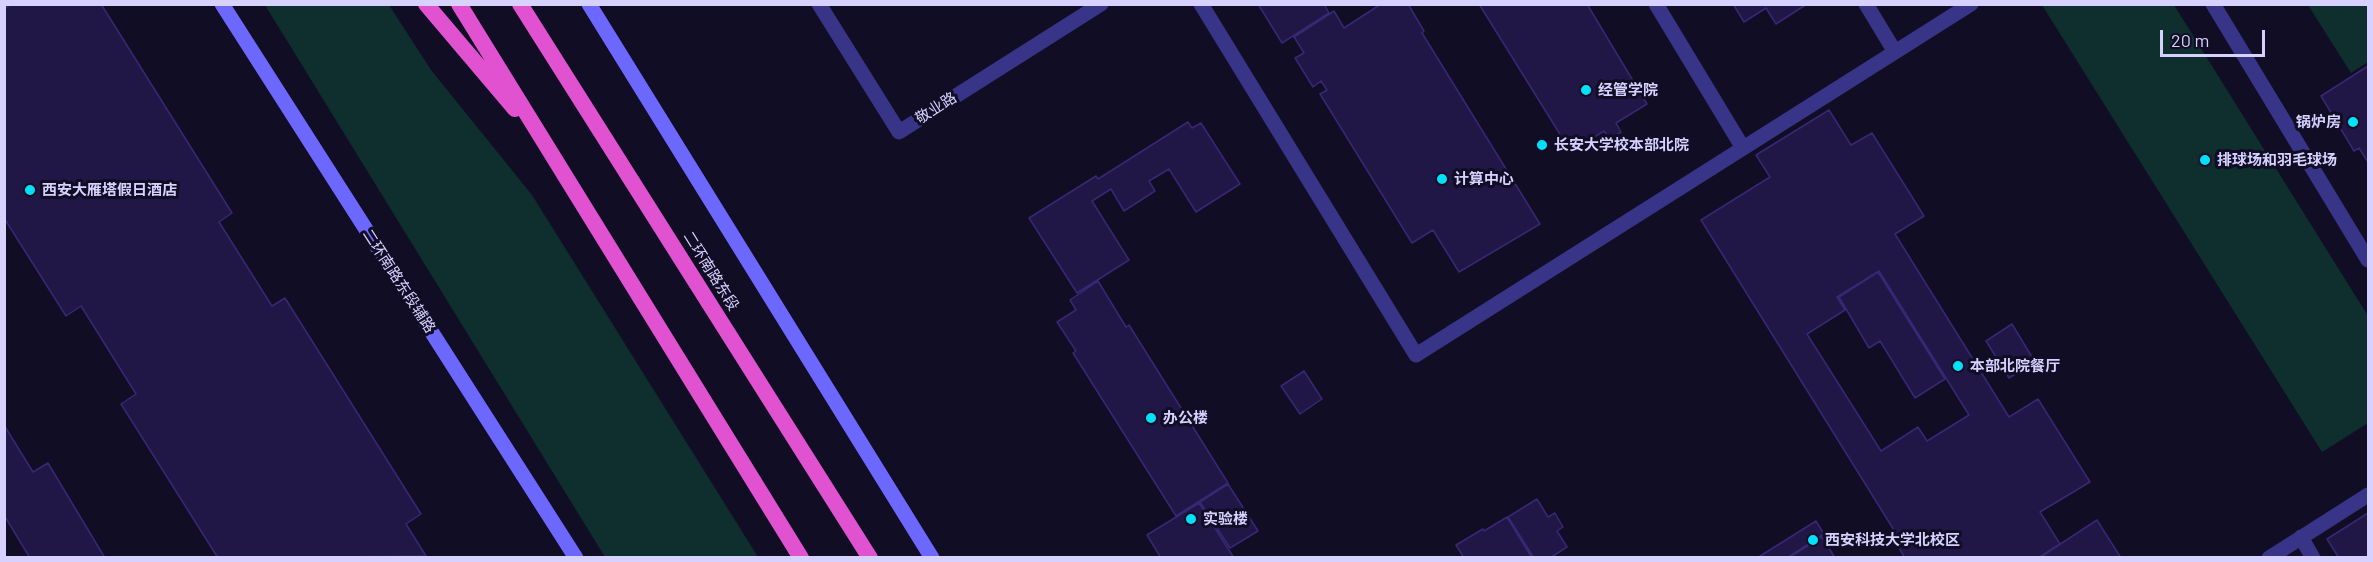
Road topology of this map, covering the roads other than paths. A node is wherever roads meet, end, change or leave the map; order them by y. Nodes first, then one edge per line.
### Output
1 (222, 4) edge
2 (426, 4) edge
3 (459, 4) edge
4 (520, 4) edge
5 (589, 4) edge
6 (819, 4) edge
7 (1101, 4) edge
8 (1201, 4) edge
9 (1656, 4) edge
10 (1866, 4) edge
11 (1971, 4) edge
12 (2212, 4) edge
13 (1895, 52) junction
14 (1743, 148) junction
15 (551, 151) junction
16 (2368, 260) edge
17 (2368, 495) edge
18 (2301, 537) junction
19 (576, 558) edge
20 (801, 558) edge
21 (870, 558) edge
22 (932, 558) edge
23 (2270, 558) edge
24 (2313, 558) edge

1 - 19 main road, 二环南路东段辅路
2 - 15 highway
3 - 15 highway
4 - 21 highway, 二环南路东段
5 - 22 main road
6 - 7 street, 敬业路
8 - 14 street
9 - 14 street
10 - 13 street
11 - 13 street
12 - 16 street
13 - 14 street
15 - 20 highway
17 - 18 street
18 - 23 street
18 - 24 street

